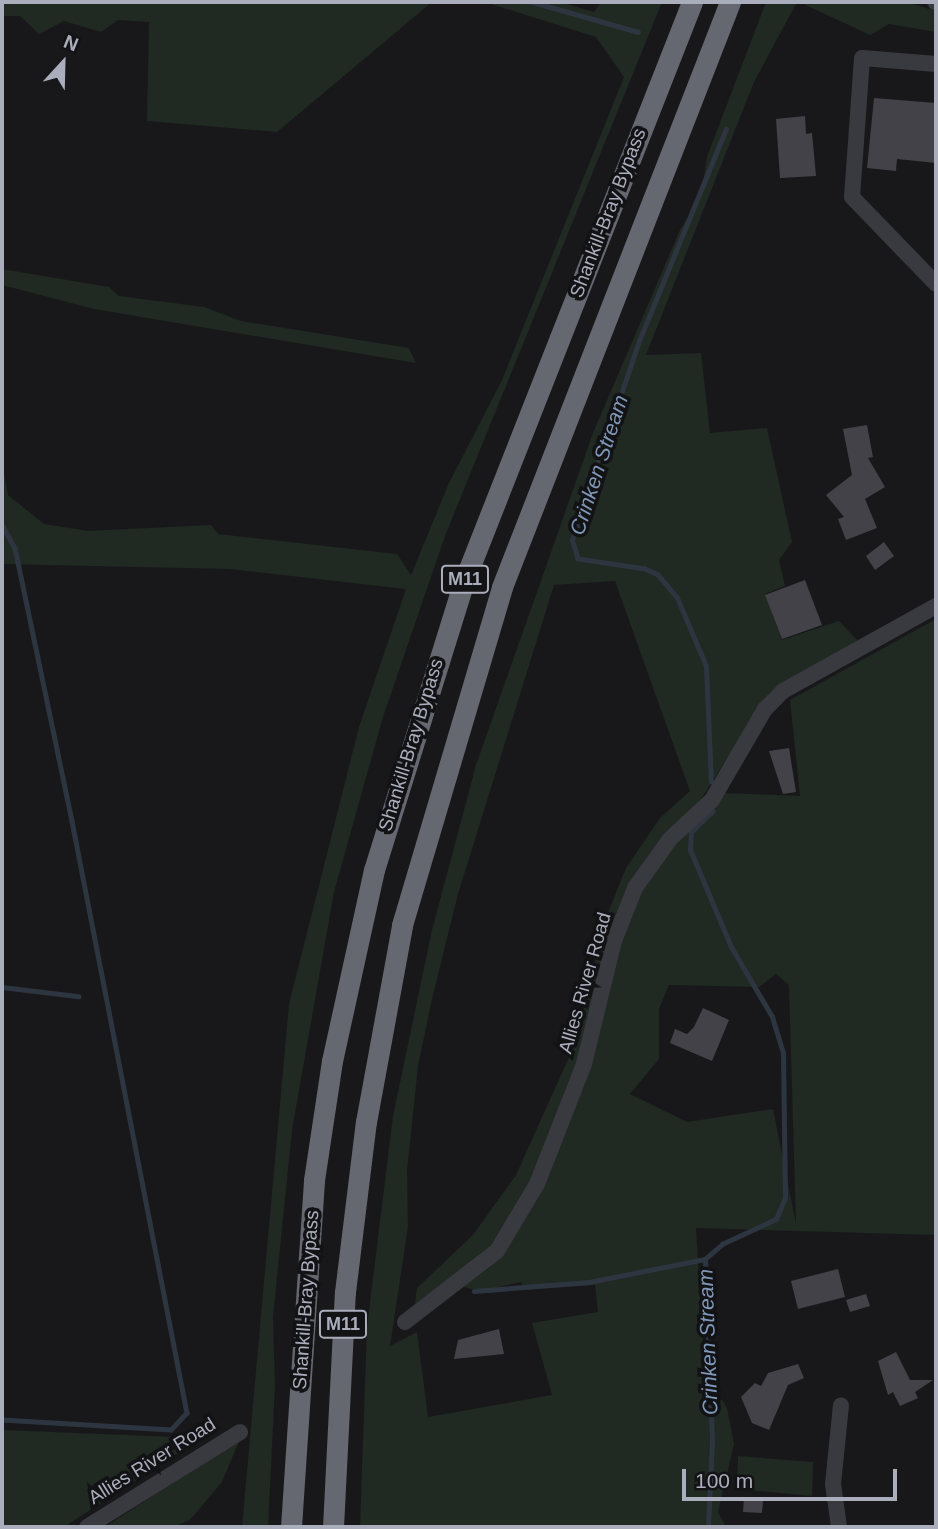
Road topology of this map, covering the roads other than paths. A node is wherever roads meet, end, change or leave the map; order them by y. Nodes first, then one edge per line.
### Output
1 (692, 2) edge
2 (730, 2) edge
3 (936, 65) edge
4 (936, 284) edge
5 (936, 606) edge
6 (405, 1322) dead end
7 (841, 1405) dead end
8 (240, 1432) dead end
9 (87, 1527) edge
10 (290, 1527) edge
11 (333, 1527) edge
12 (839, 1527) edge

1 - 10 highway, Shankill-Bray Bypass / M11
2 - 11 highway, Shankill-Bray Bypass / M11
3 - 4 street
5 - 6 street, Allies River Road
7 - 12 street
8 - 9 street, Allies River Road

